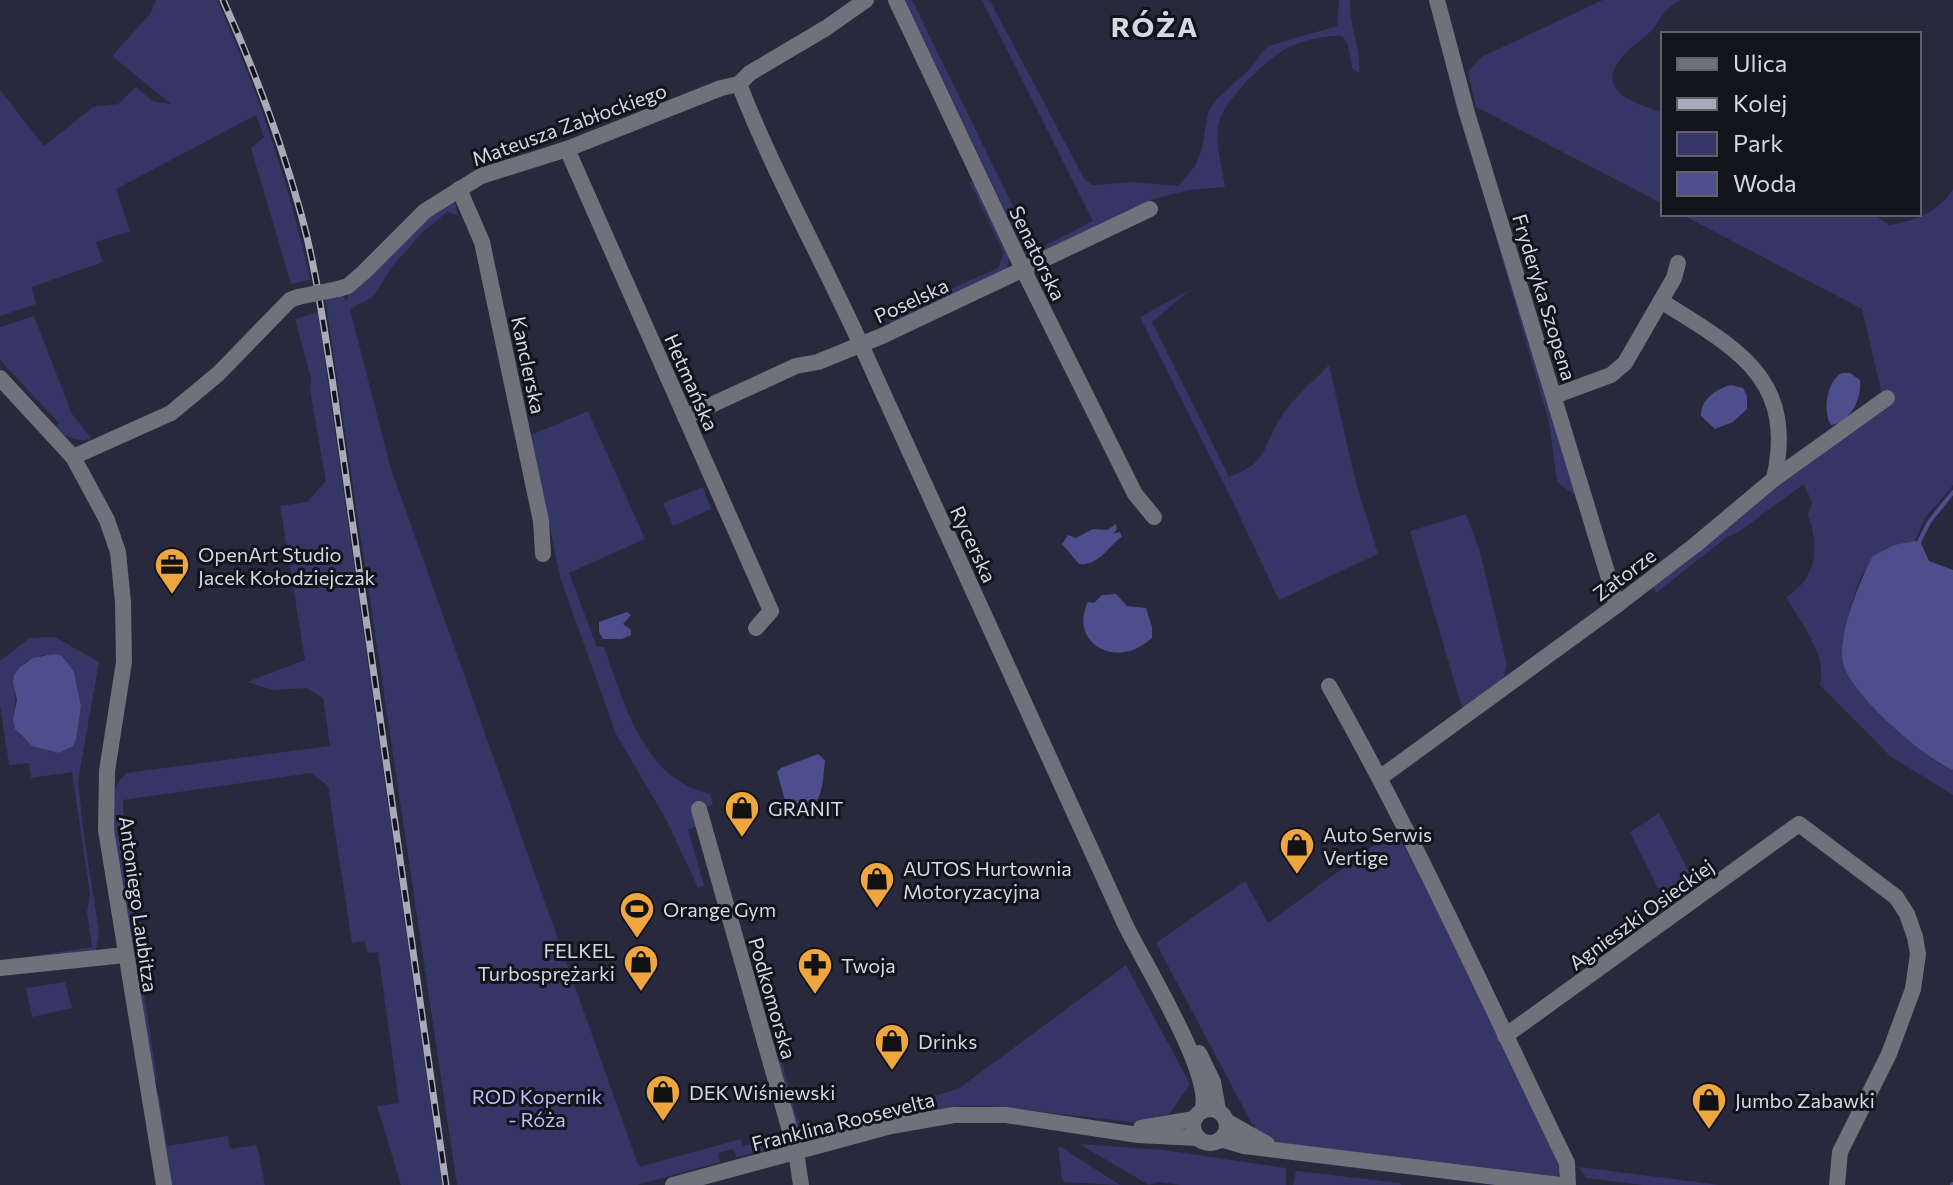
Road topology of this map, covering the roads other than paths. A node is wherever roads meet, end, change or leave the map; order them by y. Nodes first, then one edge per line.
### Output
1 (866, 0) edge
2 (896, 0) edge
3 (1437, 0) edge
4 (744, 79) junction
5 (567, 149) junction
6 (459, 189) junction
7 (1150, 209) dead end
8 (1678, 263) dead end
9 (1023, 269) junction
10 (1661, 301) junction
11 (861, 343) junction
12 (0, 378) edge
13 (1554, 396) junction
14 (1887, 398) dead end
15 (685, 417) junction
16 (73, 457) junction
17 (1774, 479) junction
18 (1154, 517) dead end
19 (543, 554) dead end
20 (1617, 605) junction
21 (756, 628) dead end
22 (1329, 686) dead end
23 (1381, 777) junction
24 (699, 809) dead end
25 (125, 955) junction
26 (0, 968) edge
27 (1505, 1036) junction
28 (1210, 1115) junction
29 (1119, 1130) junction
30 (1197, 1138) junction
31 (1224, 1140) junction
32 (1280, 1150) junction
33 (796, 1152) junction
34 (1467, 1179) edge
35 (164, 1185) edge
36 (673, 1185) edge
37 (801, 1185) edge
38 (1561, 1185) edge
39 (1568, 1185) edge
40 (1837, 1185) edge

1 - 4 street, Mateusza Zabłockiego
2 - 9 street, Senatorska
3 - 13 street, Fryderyka Szopena
4 - 5 street, Mateusza Zabłockiego
4 - 11 street, Rycerska
5 - 6 street, Mateusza Zabłockiego
5 - 15 street, Hetmańska
6 - 16 street, Mateusza Zabłockiego, bridge
6 - 19 street, Kanclerska
7 - 9 street, Poselska
8 - 10 street
9 - 11 street, Poselska
9 - 18 street, Senatorska
10 - 13 street
10 - 17 street
11 - 15 street, Poselska
11 - 28 street, Rycerska
12 - 16 street, Antoniego Laubitza
13 - 20 street, Fryderyka Szopena
14 - 17 street, Zatorze
15 - 21 street, Hetmańska
16 - 25 street, Antoniego Laubitza
17 - 20 street, Zatorze
20 - 23 street, Zatorze
22 - 23 street
23 - 27 street
24 - 33 street, Podkomorska
25 - 26 street
25 - 35 street, Antoniego Laubitza
27 - 39 street
27 - 40 street, Agnieszki Osieckiej
28 - 29 street, Franklina Roosevelta
28 - 30 street
28 - 31 street
28 - 32 street
29 - 30 street, Franklina Roosevelta
29 - 33 street, Franklina Roosevelta
30 - 31 street, Franklina Roosevelta
31 - 32 street
32 - 34 street
33 - 36 street, Franklina Roosevelta
33 - 37 street, Podkomorska
34 - 38 street

